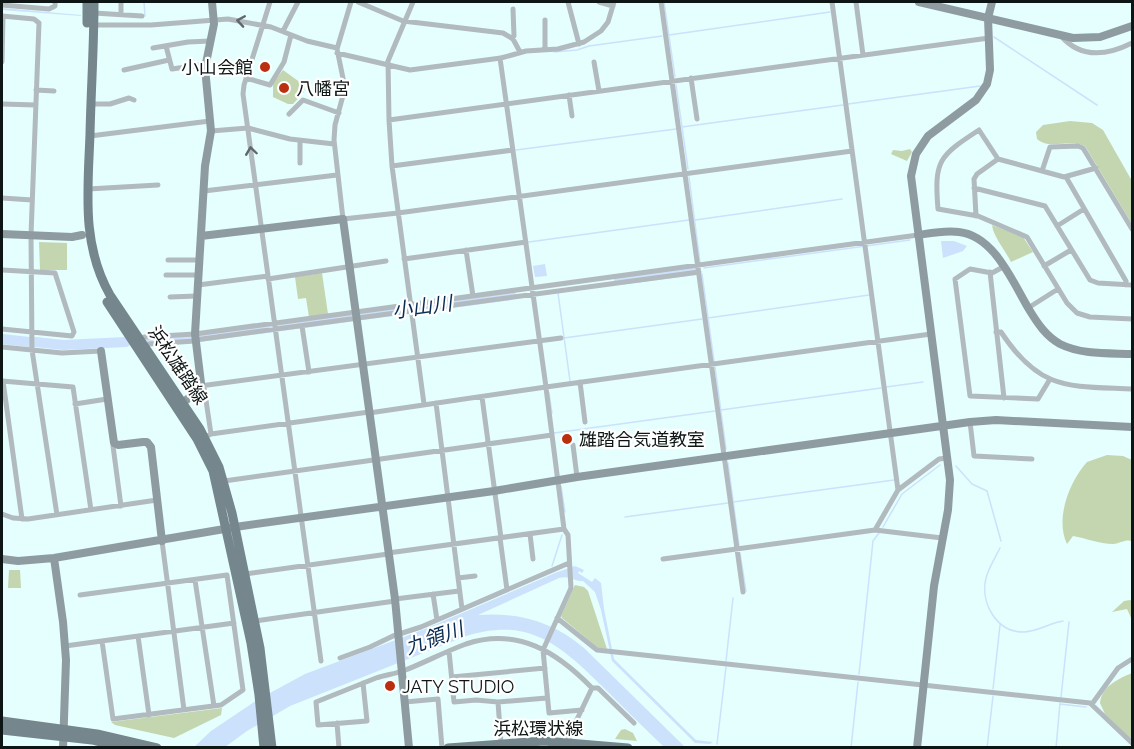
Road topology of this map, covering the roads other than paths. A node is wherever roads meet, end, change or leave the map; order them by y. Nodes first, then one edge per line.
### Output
1 (55, 2) edge
2 (87, 2) edge
3 (94, 2) edge
4 (121, 2) edge
5 (212, 2) edge
6 (270, 2) edge
7 (298, 2) edge
8 (351, 2) edge
9 (358, 2) edge
10 (413, 2) edge
11 (568, 2) edge
12 (598, 2) edge
13 (661, 2) edge
14 (832, 2) edge
15 (856, 2) edge
16 (919, 2) edge
17 (992, 2) edge
18 (613, 4) edge
19 (2, 5) edge
20 (513, 9) dead end
21 (94, 13) junction
22 (121, 14) junction
23 (2, 16) edge
24 (142, 16) dead end
25 (988, 18) junction
26 (214, 19) junction
27 (545, 20) dead end
28 (404, 21) junction
29 (93, 25) junction
30 (263, 25) junction
31 (1132, 26) edge
32 (283, 31) junction
33 (291, 35) junction
34 (1060, 35) junction
35 (512, 38) junction
36 (989, 38) junction
37 (210, 41) junction
38 (579, 44) junction
39 (1132, 44) edge
40 (166, 46) junction
41 (153, 48) dead end
42 (337, 50) junction
43 (545, 50) junction
44 (520, 52) junction
45 (863, 55) junction
46 (500, 58) junction
47 (840, 58) junction
48 (169, 60) junction
49 (2, 62) edge
50 (594, 62) dead end
51 (206, 64) junction
52 (388, 64) junction
53 (124, 70) dead end
54 (246, 78) junction
55 (691, 78) junction
56 (672, 81) junction
57 (36, 90) junction
58 (54, 91) dead end
59 (599, 91) junction
60 (569, 95) junction
61 (134, 100) dead end
62 (2, 104) edge
63 (91, 104) junction
64 (507, 104) junction
65 (36, 105) junction
66 (339, 113) junction
67 (289, 114) dead end
68 (572, 116) dead end
69 (697, 119) dead end
70 (389, 120) junction
71 (210, 121) junction
72 (248, 128) junction
73 (211, 131) junction
74 (90, 136) junction
75 (300, 141) junction
76 (334, 144) junction
77 (513, 150) junction
78 (852, 151) junction
79 (998, 159) junction
80 (300, 163) dead end
81 (392, 166) junction
82 (1096, 168) junction
83 (1042, 171) junction
84 (685, 174) junction
85 (337, 175) junction
86 (1066, 177) junction
87 (158, 185) dead end
88 (256, 185) junction
89 (974, 188) junction
90 (88, 189) junction
91 (204, 191) junction
92 (519, 196) junction
93 (2, 198) edge
94 (32, 200) junction
95 (1084, 210) junction
96 (398, 213) junction
97 (976, 216) junction
98 (342, 219) junction
99 (1057, 226) junction
100 (1132, 229) edge
101 (262, 230) junction
102 (2, 234) edge
103 (31, 235) junction
104 (82, 235) junction
105 (918, 235) junction
106 (201, 236) junction
107 (526, 242) junction
108 (865, 245) junction
109 (466, 250) junction
110 (1071, 250) junction
111 (404, 259) junction
112 (168, 260) dead end
113 (200, 260) junction
114 (386, 261) dead end
115 (1044, 266) junction
116 (1003, 267) junction
117 (349, 268) junction
118 (699, 269) junction
119 (2, 270) edge
120 (32, 271) junction
121 (990, 272) junction
122 (166, 275) dead end
123 (199, 275) junction
124 (268, 278) junction
125 (198, 285) junction
126 (1129, 285) edge
127 (1058, 289) junction
128 (533, 292) junction
129 (511, 295) junction
130 (197, 296) junction
131 (473, 296) junction
132 (170, 297) dead end
133 (412, 308) junction
134 (1028, 308) junction
135 (356, 315) junction
136 (1132, 319) edge
137 (275, 326) junction
138 (302, 326) junction
139 (2, 329) edge
140 (32, 332) junction
141 (996, 332) junction
142 (931, 334) junction
143 (195, 338) junction
144 (561, 338) dead end
145 (540, 341) junction
146 (878, 341) junction
147 (142, 344) junction
148 (2, 347) edge
149 (33, 350) junction
150 (101, 351) joint
151 (1132, 354) edge
152 (418, 357) junction
153 (712, 364) junction
154 (362, 365) junction
155 (309, 372) junction
156 (282, 376) junction
157 (1050, 379) junction
158 (2, 381) edge
159 (580, 382) junction
160 (38, 384) junction
161 (202, 387) junction
162 (546, 387) junction
163 (1132, 389) edge
164 (482, 397) junction
165 (1004, 398) junction
166 (107, 399) junction
167 (436, 403) junction
168 (75, 404) junction
169 (424, 404) junction
170 (180, 405) junction
171 (369, 413) junction
172 (585, 422) dead end
173 (970, 422) junction
174 (288, 423) junction
175 (943, 425) junction
176 (1132, 427) edge
177 (890, 432) junction
178 (208, 435) junction
179 (552, 435) junction
180 (115, 444) junction
181 (488, 444) junction
182 (573, 445) dead end
183 (442, 450) junction
184 (724, 456) junction
185 (947, 458) junction
186 (375, 459) junction
187 (1032, 459) dead end
188 (294, 470) junction
189 (577, 477) junction
190 (557, 480) junction
191 (224, 481) junction
192 (898, 490) junction
193 (494, 491) junction
194 (448, 498) junction
195 (157, 500) junction
196 (121, 506) junction
197 (381, 507) junction
198 (91, 510) junction
199 (2, 514) edge
200 (57, 515) junction
201 (301, 518) junction
202 (22, 519) junction
203 (231, 528) junction
204 (564, 529) junction
205 (875, 530) junction
206 (530, 534) junction
207 (500, 538) junction
208 (942, 538) junction
209 (162, 541) junction
210 (453, 544) junction
211 (737, 549) junction
212 (388, 553) junction
213 (54, 558) junction
214 (2, 559) edge
215 (533, 559) dead end
216 (663, 559) dead end
217 (307, 565) junction
218 (569, 565) junction
219 (245, 574) junction
220 (475, 576) dead end
221 (458, 578) junction
222 (195, 580) junction
223 (167, 583) junction
224 (507, 590) junction
225 (459, 591) junction
226 (743, 592) dead end
227 (433, 594) junction
228 (80, 595) dead end
229 (395, 600) junction
230 (462, 609) junction
231 (314, 612) junction
232 (437, 620) junction
233 (255, 621) junction
234 (556, 621) junction
235 (234, 624) junction
236 (203, 628) junction
237 (174, 632) junction
238 (399, 635) junction
239 (138, 636) junction
240 (102, 641) junction
241 (65, 646) junction
242 (544, 647) junction
243 (449, 651) junction
244 (339, 658) dead end
245 (1132, 659) edge
246 (321, 661) dead end
247 (402, 668) junction
248 (545, 668) junction
249 (452, 677) junction
250 (363, 683) junction
251 (923, 685) junction
252 (592, 688) junction
253 (263, 693) junction
254 (548, 698) junction
255 (405, 702) junction
256 (498, 702) junction
257 (1092, 704) junction
258 (214, 706) junction
259 (184, 710) junction
260 (582, 710) junction
261 (149, 715) junction
262 (2, 721) edge
263 (266, 723) junction
264 (337, 723) junction
265 (634, 723) dead end
266 (2, 730) edge
267 (63, 732) junction
268 (569, 742) junction
269 (501, 743) junction
270 (1132, 743) edge
271 (63, 747) edge
272 (125, 747) edge
273 (157, 747) edge
274 (264, 747) edge
275 (272, 747) edge
276 (339, 747) edge
277 (409, 747) edge
278 (442, 747) edge
279 (448, 747) edge
280 (628, 747) edge
281 (917, 747) edge

1 - 19 street
2 - 104 main road, 浜松雄踏線
3 - 21 main road, 浜松雄踏線
4 - 22 street
5 - 26 street
6 - 30 street
7 - 32 street
8 - 42 street
9 - 28 street
10 - 28 street
11 - 38 street
12 - 18 street
13 - 56 street
14 - 47 street
15 - 45 street
16 - 25 street
17 - 25 street
18 - 38 street
20 - 35 street
21 - 22 street
21 - 29 main road, 浜松雄踏線
22 - 24 street
23 - 49 street
23 - 57 street
25 - 34 street
25 - 36 street
26 - 29 street
30 -> 26 street
26 - 37 street
27 - 43 street
28 - 35 street
28 - 52 street
29 - 63 main road, 浜松雄踏線
30 - 32 street
30 - 54 street
31 - 34 street
32 - 33 street
33 - 42 street
33 - 54 street
34 - 39 street
35 - 44 street
36 - 45 street
36 - 105 street
37 - 40 street
37 - 51 street
38 - 43 street
40 - 41 street
40 - 48 street
42 - 52 street
42 - 66 street
43 - 44 street
44 - 46 street
45 - 47 street
46 - 52 street
46 - 64 street
47 - 55 street
47 - 78 street
48 - 51 street
48 - 53 street
50 - 59 street
51 - 71 street
52 - 70 street
54 - 72 street
55 - 56 street
55 - 69 street
56 - 59 street
56 - 84 street
57 - 58 street
57 - 65 street
59 - 60 street
60 - 64 street
60 - 68 street
61 - 63 street
62 - 65 street
63 - 74 main road, 浜松雄踏線
64 - 70 street
64 - 77 street
65 - 94 street
66 - 67 street
66 - 76 street
70 - 81 street
71 - 73 street
71 - 74 street
72 - 73 street
72 - 75 street
88 -> 72 street
73 - 91 street
74 - 90 main road, 浜松雄踏線
75 - 76 street
75 - 80 street
76 - 85 street
77 - 81 street
77 - 92 street
78 - 84 street
78 - 108 street
79 - 83 street
79 - 89 street
79 - 97 street
81 - 96 street
82 - 83 street
82 - 86 street
82 - 100 street
83 - 86 street
84 - 92 street
84 - 118 street
85 - 88 street
85 - 98 street
86 - 95 street
87 - 90 street
88 - 91 street
88 - 101 street
89 - 97 street
89 - 99 street
90 - 147 main road, 浜松雄踏線
91 - 106 street
92 - 96 street
92 - 107 street
93 - 94 street
94 - 103 street
95 - 99 street
95 - 126 street
96 - 98 street
96 - 111 street
97 - 115 street
98 - 101 street
98 - 117 street
99 - 110 street
101 - 106 street
101 - 124 street
102 - 103 street
103 - 104 street
103 - 120 street
104 - 170 main road, 浜松雄踏線
105 - 108 street
105 - 116 street
105 - 142 street
106 - 113 street
107 - 109 street
107 - 128 street
108 - 118 street
108 - 146 street
109 - 111 street
109 - 131 street
110 - 115 street
110 - 126 street
111 - 133 street
112 - 113 street
113 - 123 street
114 - 117 street
115 - 127 street
116 - 121 street
116 - 134 street
117 - 124 street
117 - 135 street
118 - 128 street
118 - 153 street
119 - 120 street
120 - 140 street
120 - 140 street
121 - 141 street
121 - 165 street
122 - 123 street
123 - 125 street
124 - 125 street
124 - 137 street
125 - 130 street
127 - 134 street
127 - 136 street
128 - 129 street
128 - 145 street
129 - 131 street
129 - 133 street
130 - 132 street
130 - 143 street
131 - 133 street
133 - 135 street
133 - 152 street
134 - 151 street
135 - 137 street
135 - 138 street
135 - 154 street
137 - 138 street
137 - 143 street
137 - 156 street
138 - 155 street
139 - 140 street
140 - 149 street
141 - 157 street
141 - 165 street
142 - 146 street
142 - 175 street
143 - 147 street
143 - 161 street
144 - 145 street
145 - 152 street
145 - 162 street
146 - 153 street
146 - 177 street
147 - 170 main road, 浜松雄踏線
148 - 149 street
149 - 150 street
149 - 160 street
150 - 166 street
152 - 154 street
152 - 169 street
153 - 159 street
153 - 184 street
154 - 155 street
154 - 171 street
155 - 156 street
156 - 161 street
156 - 174 street
157 - 163 street
157 - 165 street
158 - 160 street
158 - 202 street
159 - 162 street
159 - 172 street
160 - 168 street
160 - 200 street
161 - 170 street
161 - 178 street
162 - 164 street
162 - 179 street
164 - 167 street
164 - 181 street
166 - 168 street
166 - 180 street
167 - 169 street
167 - 183 street
168 - 198 street
169 - 171 street
170 - 178 main road, 浜松雄踏線
170 - 203 main road, 浜松雄踏線
171 - 174 street
171 - 186 street
173 - 175 street
173 - 176 street
173 - 187 street
174 - 178 street
174 - 188 street
175 - 177 street
175 - 185 street
177 - 184 street
177 - 192 street
178 - 191 main road, 浜松雄踏線
179 - 181 street
179 - 190 street
180 - 195 street
180 - 196 street
181 - 183 street
181 - 193 street
182 - 189 street
183 - 186 street
183 - 194 street
184 - 189 street
184 - 211 street
185 - 192 street
185 - 208 street
186 - 188 street
186 - 197 street
188 - 191 street
188 - 201 street
189 - 190 street
190 - 193 street
190 - 204 street
191 - 203 main road, 浜松雄踏線
192 - 205 street
193 - 194 street
193 - 207 street
194 - 197 street
194 - 210 street
195 - 196 street
195 - 209 street
196 - 198 street
197 - 201 street
197 - 212 street
198 - 200 street
199 - 202 street
200 - 202 street
201 - 203 street
201 - 217 street
203 - 209 street
203 - 219 main road, 浜松雄踏線
203 - 253 main road, 浜松雄踏線
204 - 206 street
204 - 218 street
205 - 208 street
205 - 211 street
206 - 207 street
206 - 215 street
207 - 210 street
207 - 224 street
208 - 251 street
209 - 213 street
209 - 223 street
210 - 212 street
210 - 221 street
211 - 216 street
211 - 226 street
212 - 217 street
212 - 229 street
213 - 214 street
213 - 241 street
217 - 219 street
217 - 231 street
218 - 224 street
218 - 234 street
219 - 233 main road, 浜松雄踏線
220 - 221 street
221 - 225 street
222 - 223 street
222 - 235 street
222 - 236 street
223 - 228 street
223 - 237 street
224 - 230 street
225 - 227 street
225 - 230 street
227 - 229 street
227 - 232 street
229 - 231 street
229 - 238 street
230 - 232 street
231 - 233 street
231 - 246 street
232 - 238 street
233 - 253 main road, 浜松雄踏線
234 - 242 street
234 - 251 street
235 - 236 street
235 - 258 street
236 - 237 street
236 - 258 street
237 - 239 street
237 - 259 street
238 - 244 street
238 - 247 street
239 - 240 street
239 - 261 street
240 - 241 street
240 - 261 street
241 - 267 street
242 - 243 street
242 - 248 street
242 - 252 street
243 - 247 street
243 - 249 street
245 - 257 street
247 - 250 street
247 - 255 street
248 - 249 street
248 - 254 street
249 - 256 street
250 - 264 street
250 - 264 street
251 - 257 street
251 - 281 street
252 - 260 street
252 - 265 street
253 - 263 main road, 浜松雄踏線
254 - 256 street
254 - 260 street
255 - 277 street
255 - 278 street
256 - 269 street
257 - 270 street
258 - 259 street
259 - 261 street
260 - 268 street
262 - 267 main road
263 - 274 main road, 浜松雄踏線
263 - 275 main road, 浜松雄踏線
264 - 276 street
266 - 267 main road
267 - 271 street
267 - 272 main road
267 - 273 main road
268 - 269 main road, 浜松環状線
268 - 280 main road, 浜松環状線
269 - 279 main road, 浜松環状線

